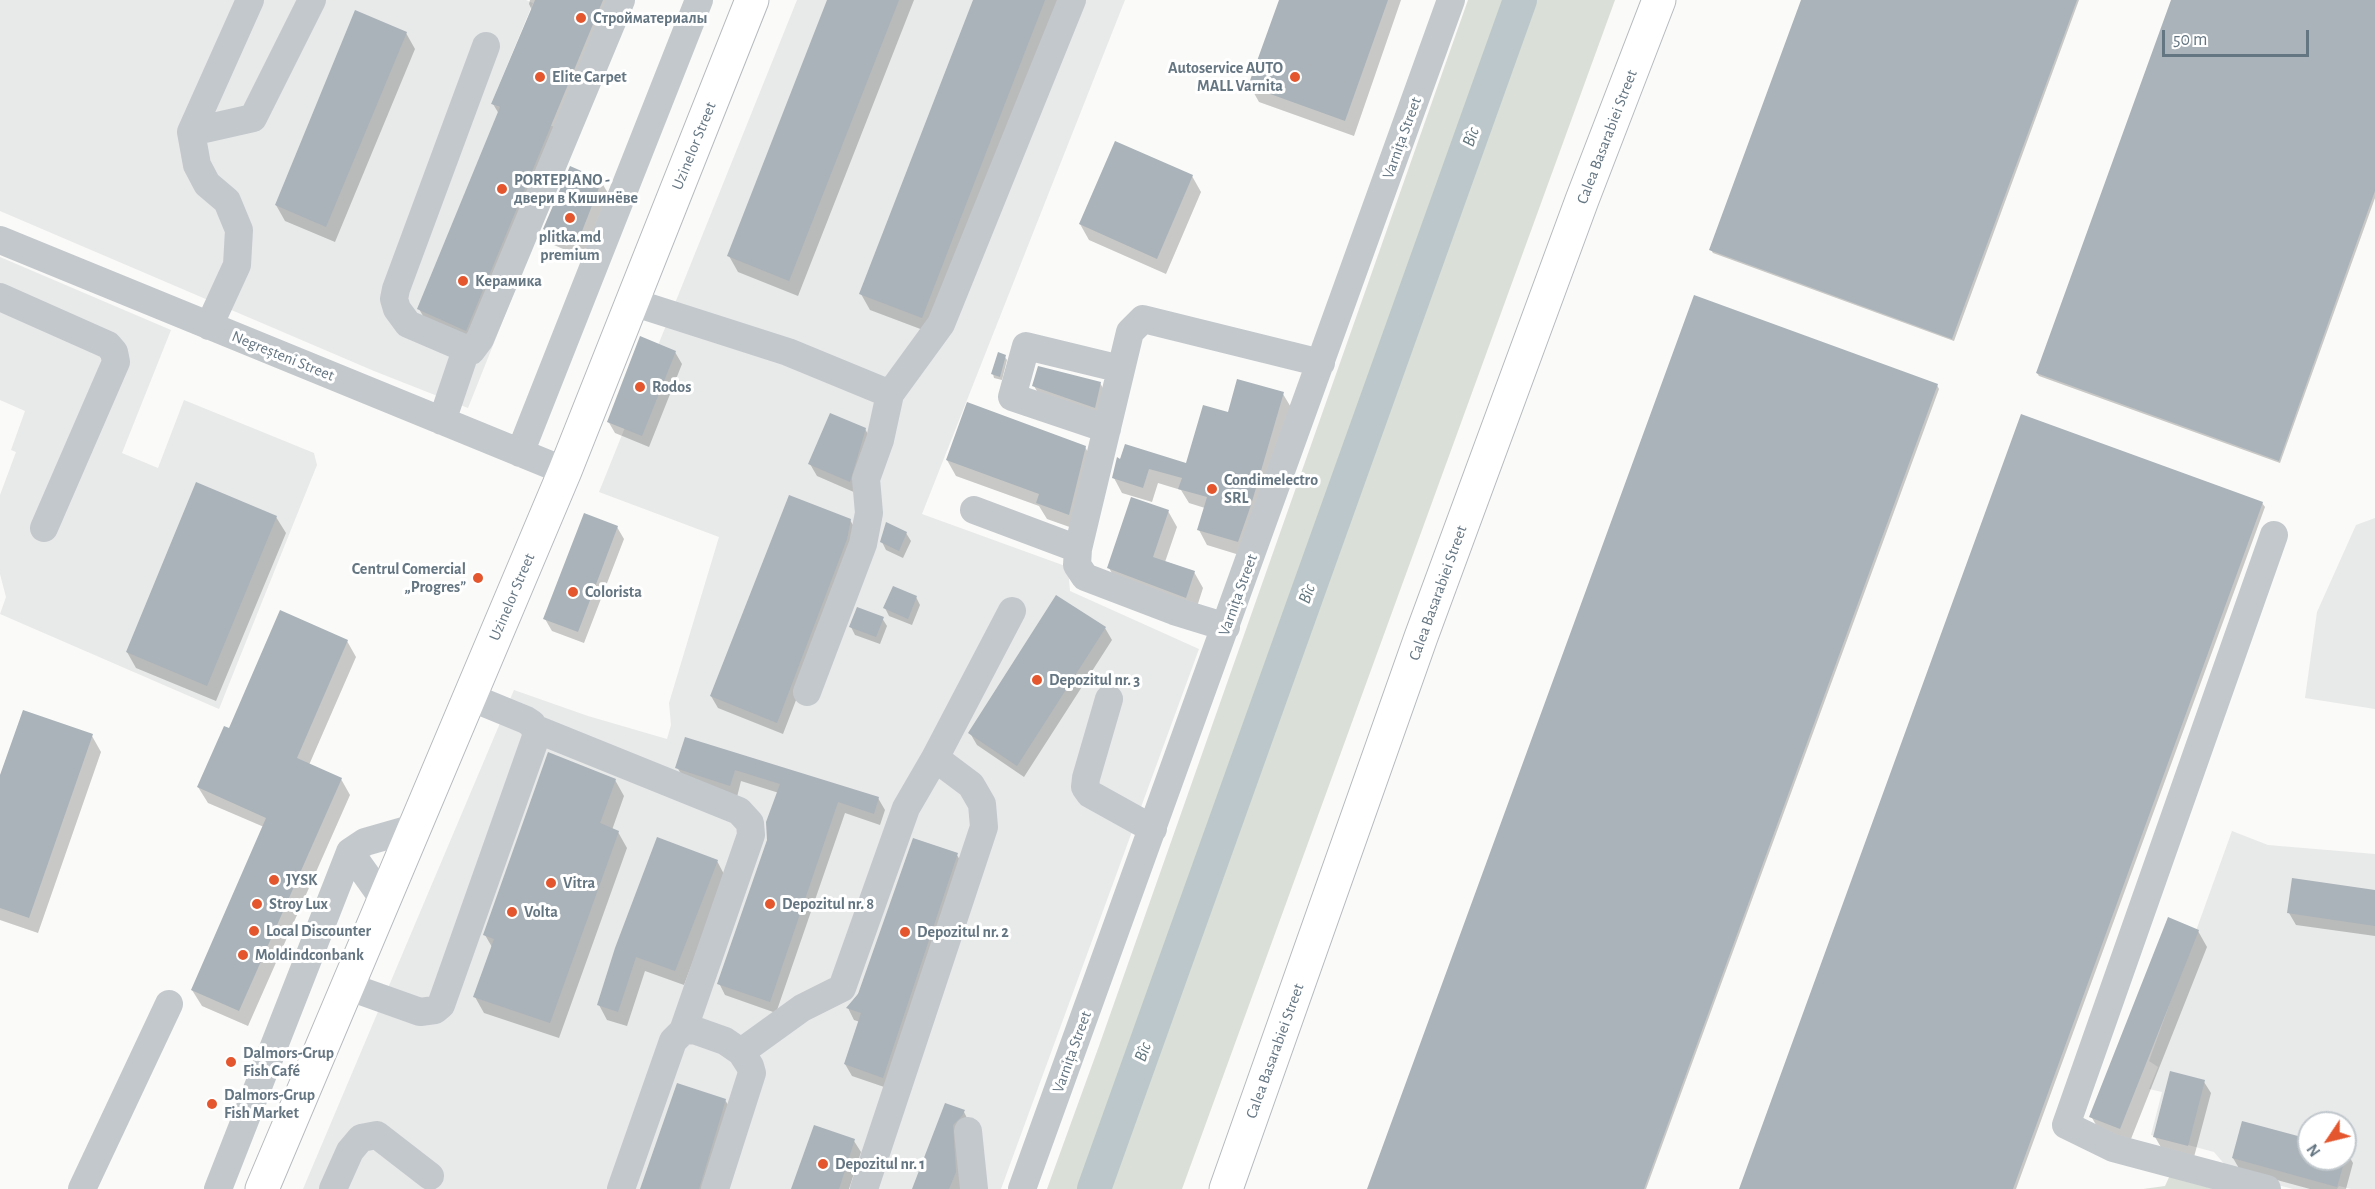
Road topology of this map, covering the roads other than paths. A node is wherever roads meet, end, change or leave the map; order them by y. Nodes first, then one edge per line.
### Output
1 (250, 0) edge
2 (312, 0) edge
3 (621, 0) edge
4 (699, 0) edge
5 (752, 0) edge
6 (1072, 0) edge
7 (1451, 0) edge
8 (1659, 0) edge
9 (486, 46) dead end
10 (191, 132) junction
11 (0, 240) edge
12 (0, 297) edge
13 (632, 302) junction
14 (209, 326) junction
15 (466, 350) junction
16 (1321, 363) junction
17 (1121, 369) junction
18 (890, 394) junction
19 (442, 421) junction
20 (1107, 429) junction
21 (520, 453) junction
22 (565, 471) junction
23 (974, 510) dead end
24 (44, 528) dead end
25 (2274, 535) dead end
26 (1078, 549) junction
27 (1012, 611) dead end
28 (1226, 627) junction
29 (807, 692) dead end
30 (470, 697) junction
31 (1108, 699) dead end
32 (536, 729) junction
33 (935, 759) junction
34 (414, 828) junction
35 (1153, 829) junction
36 (350, 852) junction
37 (384, 900) junction
38 (347, 986) junction
39 (170, 1004) dead end
40 (683, 1031) junction
41 (741, 1052) junction
42 (968, 1131) dead end
43 (430, 1176) dead end
44 (82, 1189) edge
45 (218, 1189) edge
46 (262, 1189) edge
47 (333, 1189) edge
48 (621, 1189) edge
49 (715, 1189) edge
50 (864, 1189) edge
51 (974, 1189) edge
52 (1022, 1189) edge
53 (1226, 1189) edge
54 (2266, 1189) edge

1 - 10 street
2 - 10 street
3 - 15 street
4 - 21 street
5 - 13 main road, Uzinelor Street
6 - 18 street
7 - 16 street, Varnița Street
8 - 53 main road, Calea Basarabiei Street
9 - 15 street
10 - 14 street
11 - 14 street, Negreșteni Street
12 - 24 street
13 - 18 street
13 - 22 main road, Uzinelor Street
14 - 19 street, Negreșteni Street
15 - 19 street
16 - 17 street
16 - 28 street, Varnița Street
17 - 20 street
17 - 20 street
18 - 29 street
19 - 21 street, Negreșteni Street
20 - 26 street
21 - 22 street, Negreșteni Street
22 - 30 main road, Uzinelor Street
23 - 26 street
25 - 54 street
26 - 28 street
27 - 33 street
28 - 35 street, Varnița Street
30 - 32 street
30 - 34 main road, Uzinelor Street
31 - 35 street
32 - 38 street
32 - 40 street
33 - 41 street
33 - 50 street
34 - 36 street
34 - 37 main road, Uzinelor Street
35 - 52 street, Varnița Street
36 - 37 street
36 - 45 street
37 - 38 main road, Uzinelor Street
38 - 46 main road, Uzinelor Street
39 - 44 street
40 - 41 street
40 - 48 street
41 - 49 street
42 - 51 street
43 - 47 street

